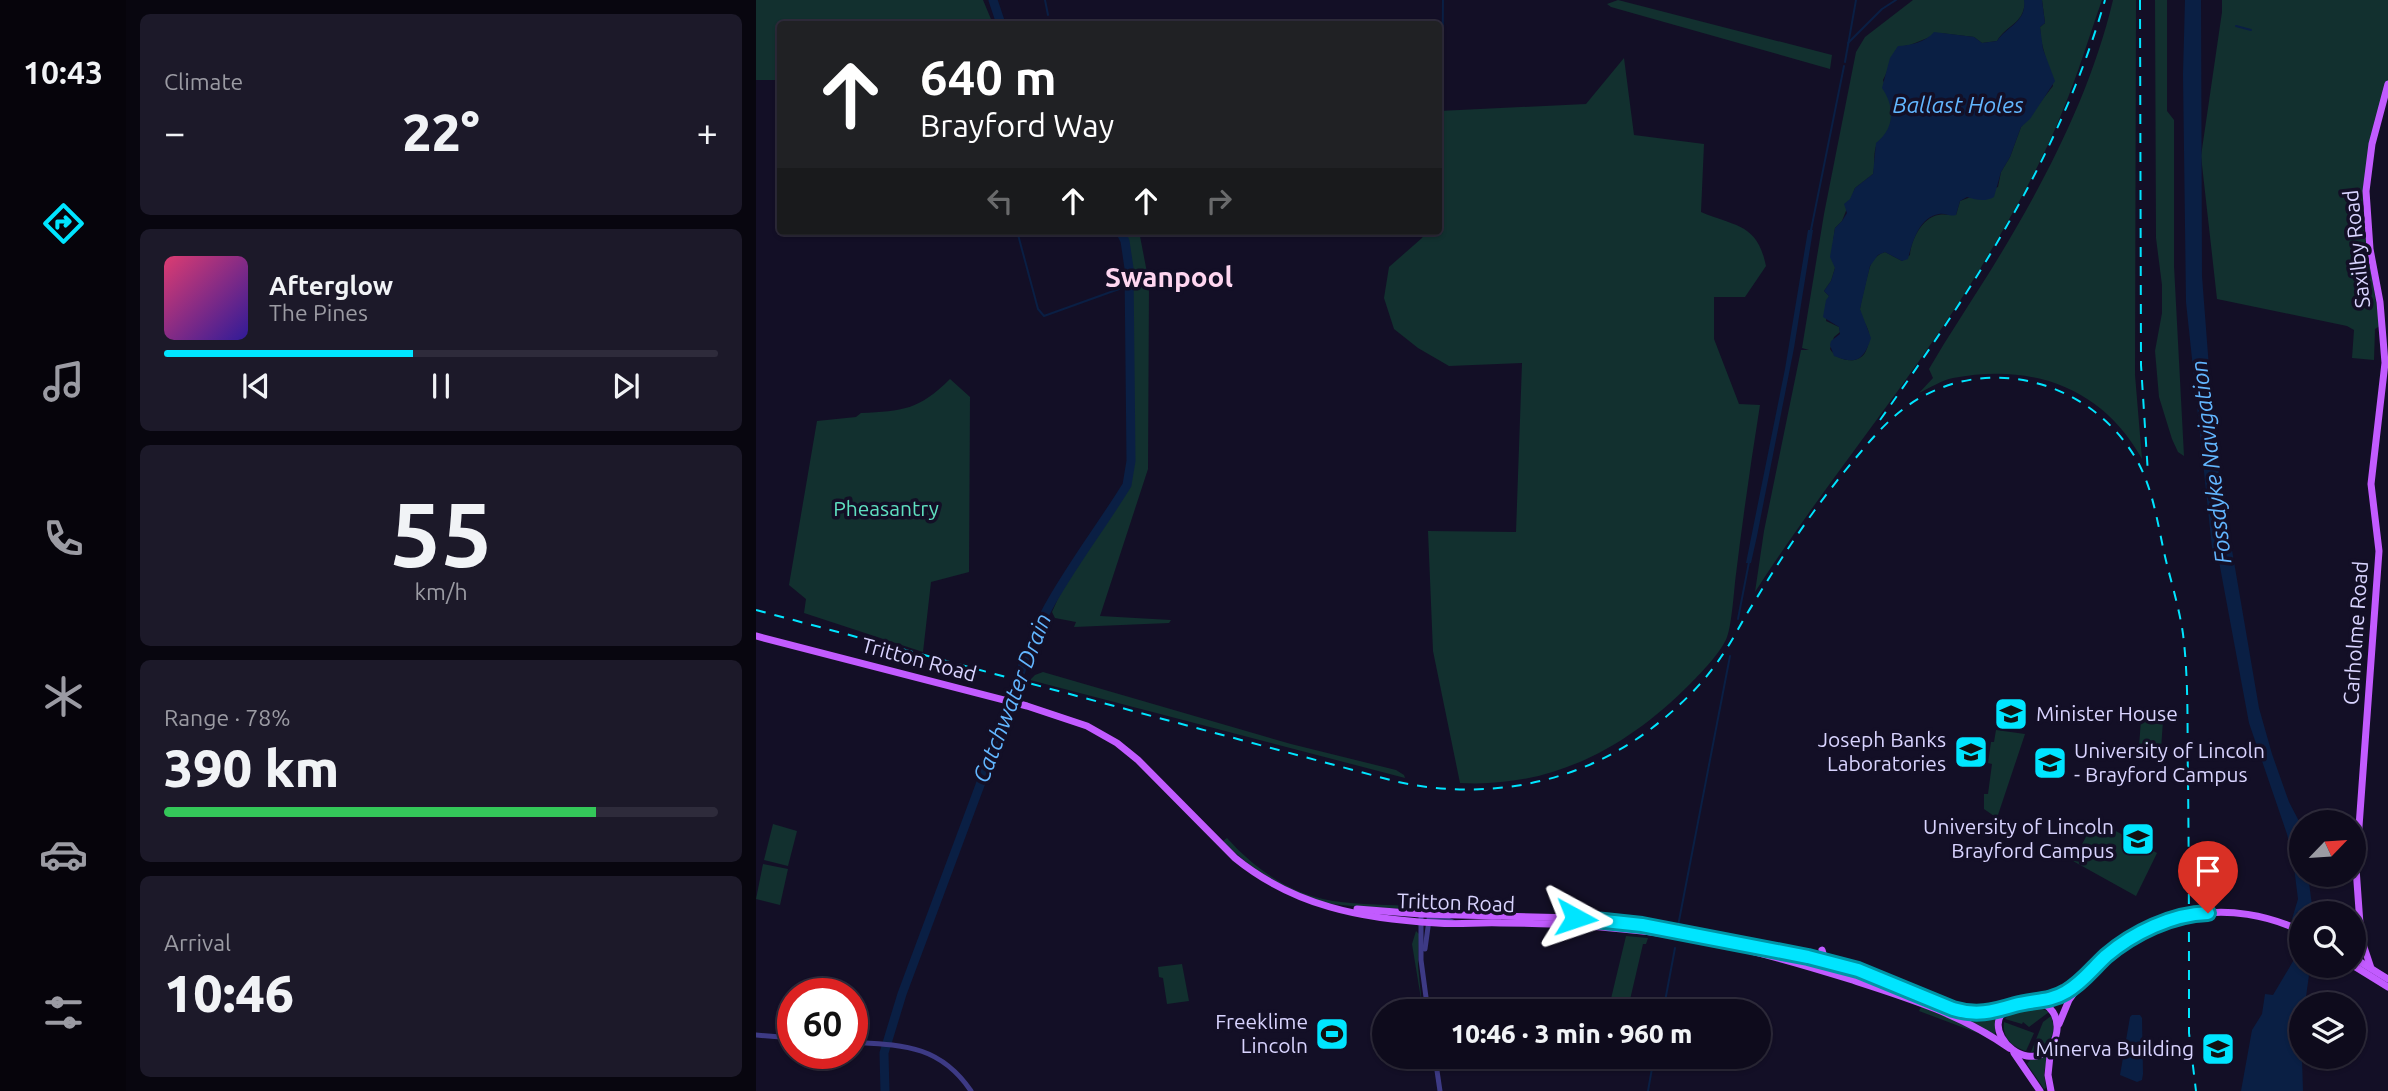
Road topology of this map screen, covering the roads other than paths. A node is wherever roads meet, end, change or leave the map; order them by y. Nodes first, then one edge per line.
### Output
1 (2388, 84) edge
2 (2383, 330) joint
3 (756, 636) edge
4 (2357, 901) edge
5 (1342, 910) junction
6 (1426, 918) junction
7 (2289, 927) edge
8 (1822, 950) dead end
9 (2366, 958) edge
10 (1825, 961) junction
11 (2366, 966) edge
12 (2371, 968) junction
13 (2366, 969) edge
14 (2085, 977) junction
15 (2386, 983) edge
16 (1870, 986) junction
17 (1427, 999) edge
18 (2039, 1002) junction
19 (2008, 1007) junction
20 (2059, 1024) junction
21 (756, 1035) edge
22 (777, 1037) edge
23 (868, 1043) edge
24 (2052, 1046) junction
25 (2010, 1049) junction
26 (1438, 1069) edge
27 (971, 1091) edge
28 (1442, 1091) edge
29 (2040, 1091) edge
30 (2051, 1091) edge

1 - 2 main road, Saxilby Road
2 - 4 main road, Carholme Road
3 - 5 main road, Tritton Road
5 - 6 main road, Tritton Road
5 - 6 main road, Tritton Road
6 - 10 main road, Tritton Road
6 - 16 main road, Tritton Road
6 - 17 street
7 - 14 main road, bridge
8 - 10 main road
9 - 12 main road
10 - 16 main road
10 - 19 main road, Tritton Road
11 - 12 main road
12 - 15 main road
13 - 15 main road
14 - 18 main road
14 - 20 main road
16 - 25 main road, Tritton Road
18 - 19 main road
18 - 20 main road
19 - 25 main road
20 - 24 main road
21 - 22 street
23 - 27 street
24 - 25 main road
24 - 30 main road
25 - 29 main road
26 - 28 street

